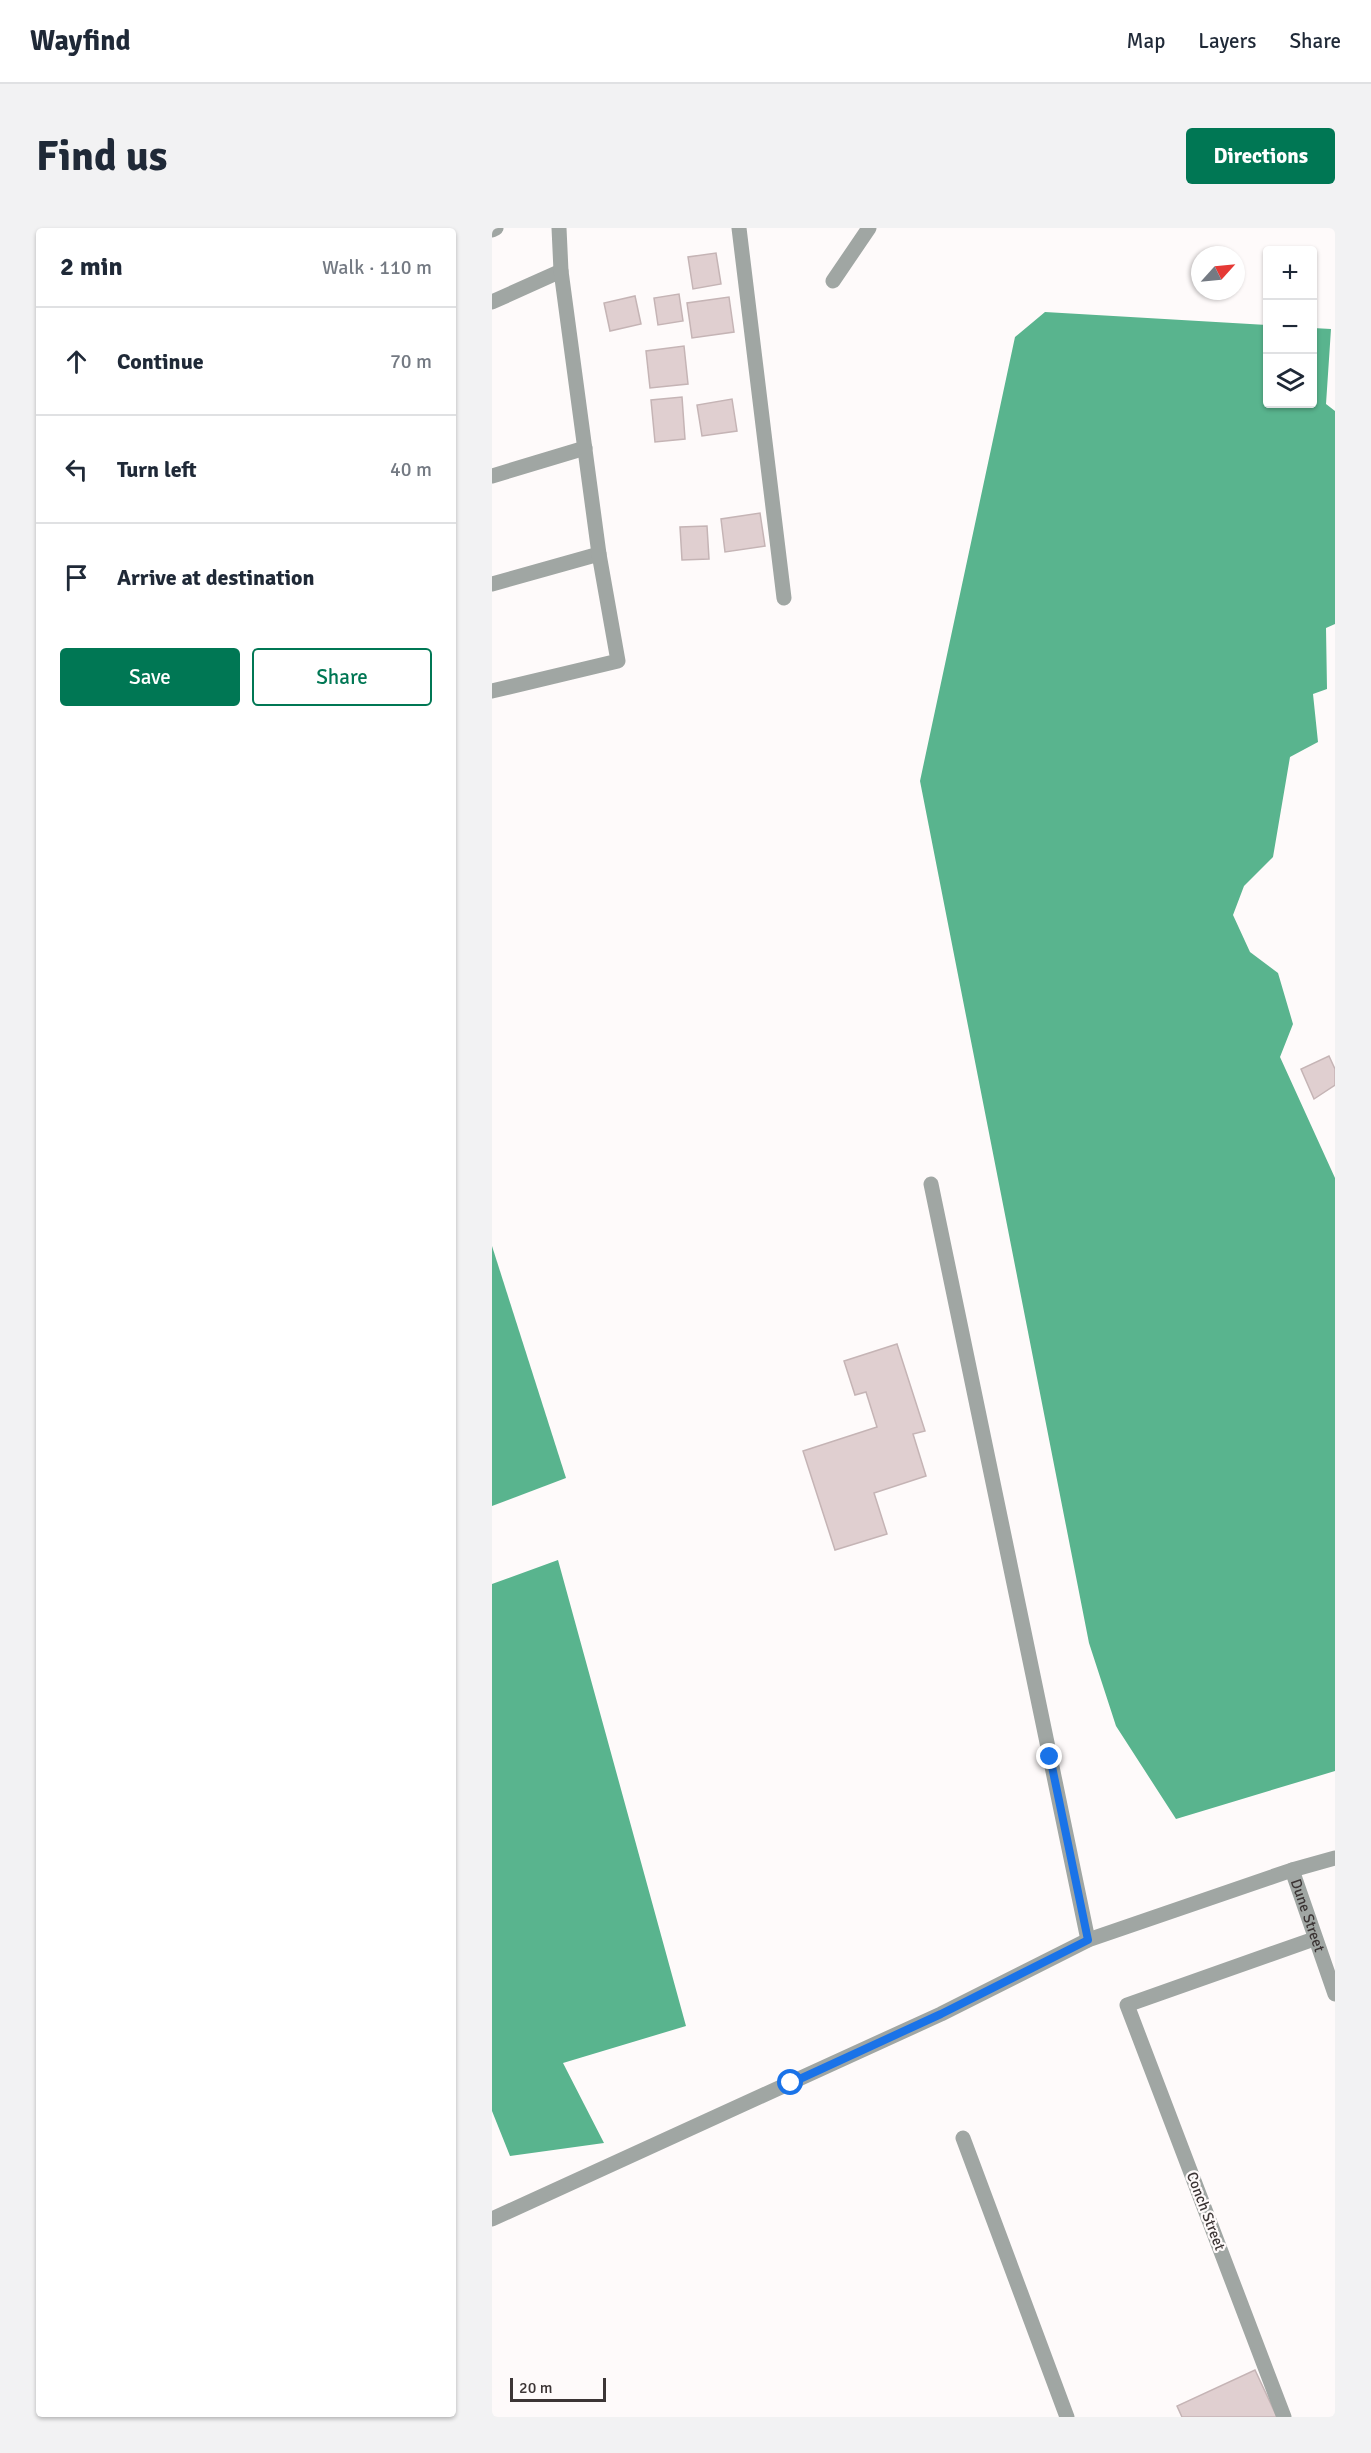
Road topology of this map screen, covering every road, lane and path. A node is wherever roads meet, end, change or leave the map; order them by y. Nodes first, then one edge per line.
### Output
1 (496, 228) edge
2 (559, 228) edge
3 (739, 228) edge
4 (869, 228) edge
5 (492, 230) edge
6 (561, 271) junction
7 (833, 281) dead end
8 (492, 302) edge
9 (585, 448) junction
10 (492, 476) edge
11 (600, 554) junction
12 (492, 584) edge
13 (784, 598) dead end
14 (492, 691) edge
15 (931, 1184) dead end
16 (1335, 1858) edge
17 (1292, 1870) junction
18 (1314, 1939) junction
19 (1088, 1940) junction
20 (1335, 1994) edge
21 (963, 2138) dead end
22 (492, 2219) edge
23 (1067, 2417) edge
24 (1284, 2417) edge

1 - 5 street
2 - 6 street
3 - 13 street
4 - 7 street
6 - 8 street
6 - 9 street
9 - 10 street
9 - 11 street
11 - 12 street
11 - 14 street
15 - 19 street
16 - 17 street
17 - 18 street, Dune Street
17 - 19 street
18 - 20 street, Dune Street
18 - 24 street, Conch Street
19 - 22 street
21 - 23 street

